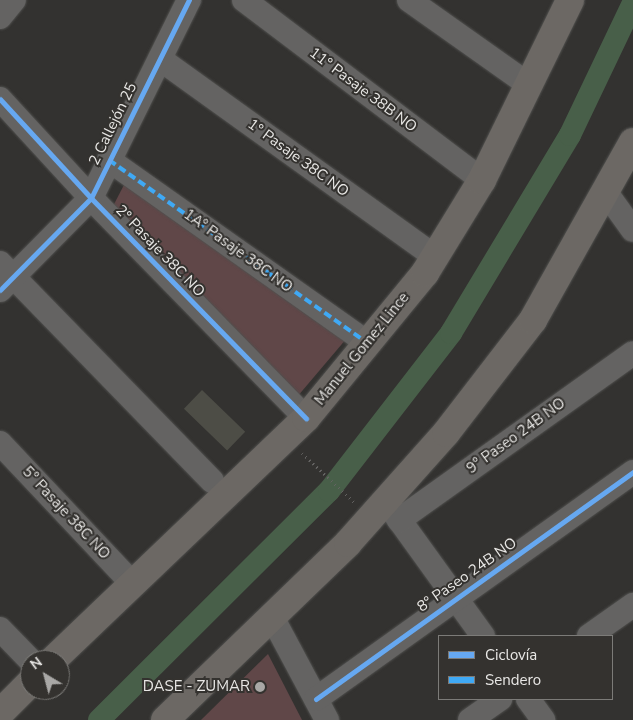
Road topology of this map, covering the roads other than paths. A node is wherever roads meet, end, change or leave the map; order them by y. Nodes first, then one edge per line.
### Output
1 (14, 0) edge
2 (189, 0) edge
3 (244, 0) edge
4 (409, 0) edge
5 (570, 0) edge
6 (0, 17) edge
7 (160, 58) junction
8 (529, 85) junction
9 (0, 98) edge
10 (633, 142) edge
11 (109, 160) junction
12 (482, 180) junction
13 (607, 194) junction
14 (90, 198) junction
15 (633, 230) edge
16 (436, 257) junction
17 (4, 276) edge
18 (367, 343) junction
19 (633, 352) edge
20 (306, 418) junction
21 (0, 442) edge
22 (633, 472) edge
23 (212, 481) dead end
24 (382, 510) junction
25 (132, 583) junction
26 (456, 599) junction
27 (633, 605) edge
28 (272, 617) junction
29 (0, 629) edge
30 (482, 635) edge
31 (590, 635) edge
32 (20, 650) edge
33 (63, 650) edge
34 (20, 693) edge
35 (316, 699) junction
36 (499, 700) edge
37 (529, 700) edge
38 (0, 713) edge
39 (165, 720) edge
40 (327, 720) edge
41 (470, 720) edge
42 (543, 720) edge

1 - 6 street
2 - 7 street, 2 Callejón 25
3 - 12 street, 11° Pasaje 38B NO
4 - 8 street
5 - 8 main road, Manuel Gomez Lince
7 - 11 street, 2 Callejón 25
7 - 16 street, 1° Pasaje 38C NO
8 - 12 main road, Manuel Gomez Lince
9 - 14 street, 2° Pasaje 38C NO
10 - 13 main road
11 - 14 street, 2 Callejón 25
11 - 18 street, 1A° Pasaje 38C NO
12 - 16 main road, Manuel Gomez Lince
13 - 15 street
13 - 24 main road
14 - 17 street, 2 Callejón 25
14 - 20 street, 2° Pasaje 38C NO
16 - 18 main road, Manuel Gomez Lince
17 - 23 street
18 - 20 main road, Manuel Gomez Lince
19 - 24 street, 9° Paseo 24B NO
20 - 25 main road, Manuel Gomez Lince
21 - 25 street, 5° Pasaje 38C NO
22 - 26 street, 8° Paseo 24B NO
24 - 26 street
24 - 28 main road
25 - 33 main road, Manuel Gomez Lince
26 - 30 street
26 - 35 street, 8° Paseo 24B NO
27 - 31 street
28 - 35 street
28 - 39 main road
29 - 32 street
34 - 38 main road
35 - 40 street
36 - 41 street
37 - 42 street

